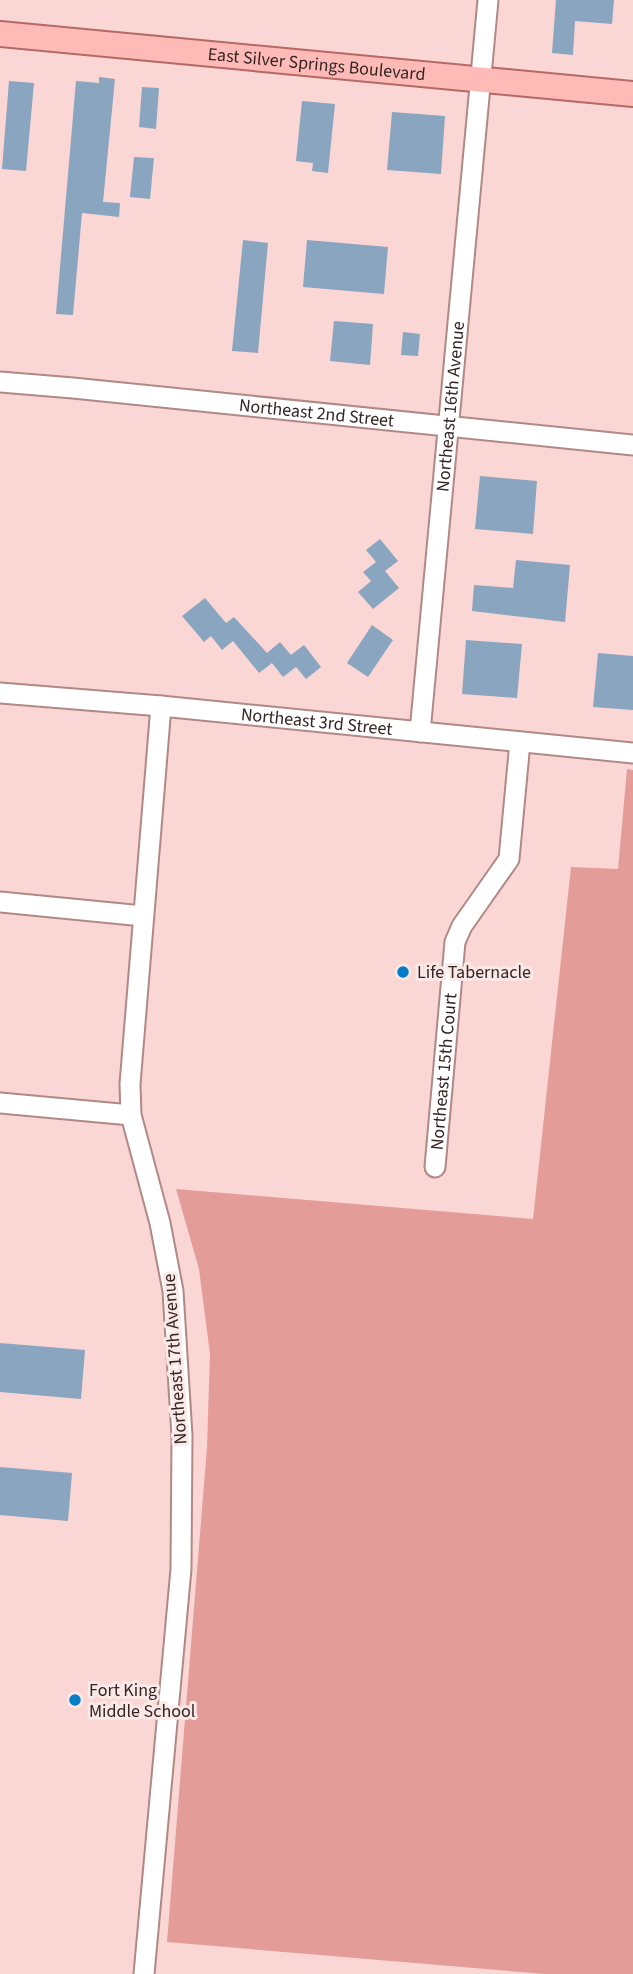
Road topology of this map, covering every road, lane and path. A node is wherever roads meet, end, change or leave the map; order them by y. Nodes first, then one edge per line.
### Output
1 (488, 0) edge
2 (0, 34) edge
3 (482, 80) junction
4 (633, 94) edge
5 (0, 383) edge
6 (448, 426) junction
7 (633, 445) edge
8 (0, 693) edge
9 (162, 706) junction
10 (420, 732) junction
11 (520, 742) junction
12 (633, 753) edge
13 (0, 902) edge
14 (143, 916) junction
15 (0, 1103) edge
16 (131, 1115) junction
17 (435, 1167) dead end
18 (144, 1974) edge

1 - 3 street, Northeast 16th Avenue
2 - 3 main road, East Silver Springs Boulevard
3 - 4 main road, East Silver Springs Boulevard
3 - 6 street, Northeast 16th Avenue
5 - 6 street, Northeast 2nd Street
6 - 7 street, Northeast 2nd Street
6 - 10 street, Northeast 16th Avenue
8 - 9 street, Northeast 3rd Street
9 - 10 street, Northeast 3rd Street
9 - 14 street, Northeast 17th Avenue
10 - 11 street, Northeast 3rd Street
11 - 12 street, Northeast 3rd Street
11 - 17 street, Northeast 15th Court
13 - 14 street
14 - 16 street, Northeast 17th Avenue
15 - 16 street
16 - 18 street, Northeast 17th Avenue

